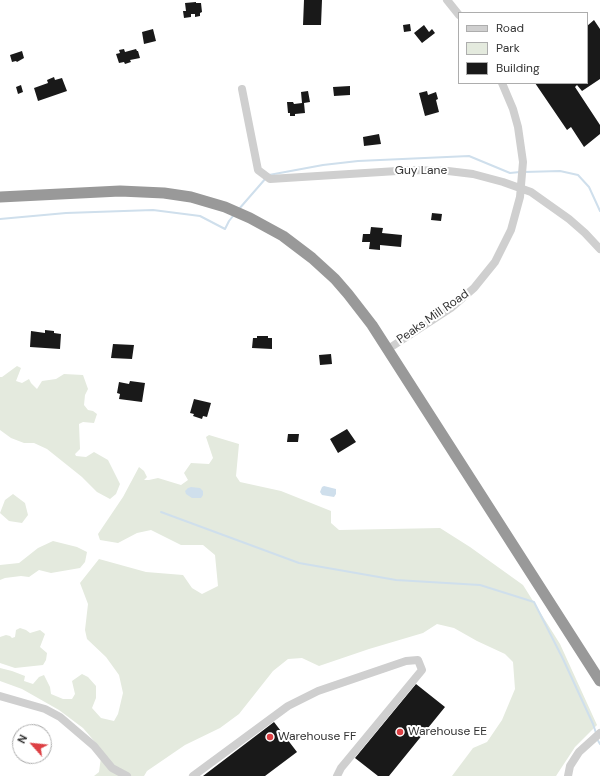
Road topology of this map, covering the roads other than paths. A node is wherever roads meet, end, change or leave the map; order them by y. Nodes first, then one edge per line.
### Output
1 (448, 0) edge
2 (458, 14) edge
3 (502, 84) edge
4 (242, 89) dead end
5 (522, 188) junction
6 (0, 197) edge
7 (600, 249) edge
8 (388, 349) junction
9 (600, 681) edge
10 (0, 696) edge
11 (600, 734) edge
12 (127, 776) edge
13 (193, 776) edge
14 (337, 776) edge
15 (568, 776) edge

1 - 2 street
3 - 5 street, Peaks Mill Road
4 - 5 street, Guy Lane
5 - 7 street, Guy Lane
5 - 8 street, Peaks Mill Road
6 - 8 highway
8 - 9 highway
10 - 12 street
11 - 15 street
13 - 14 street

